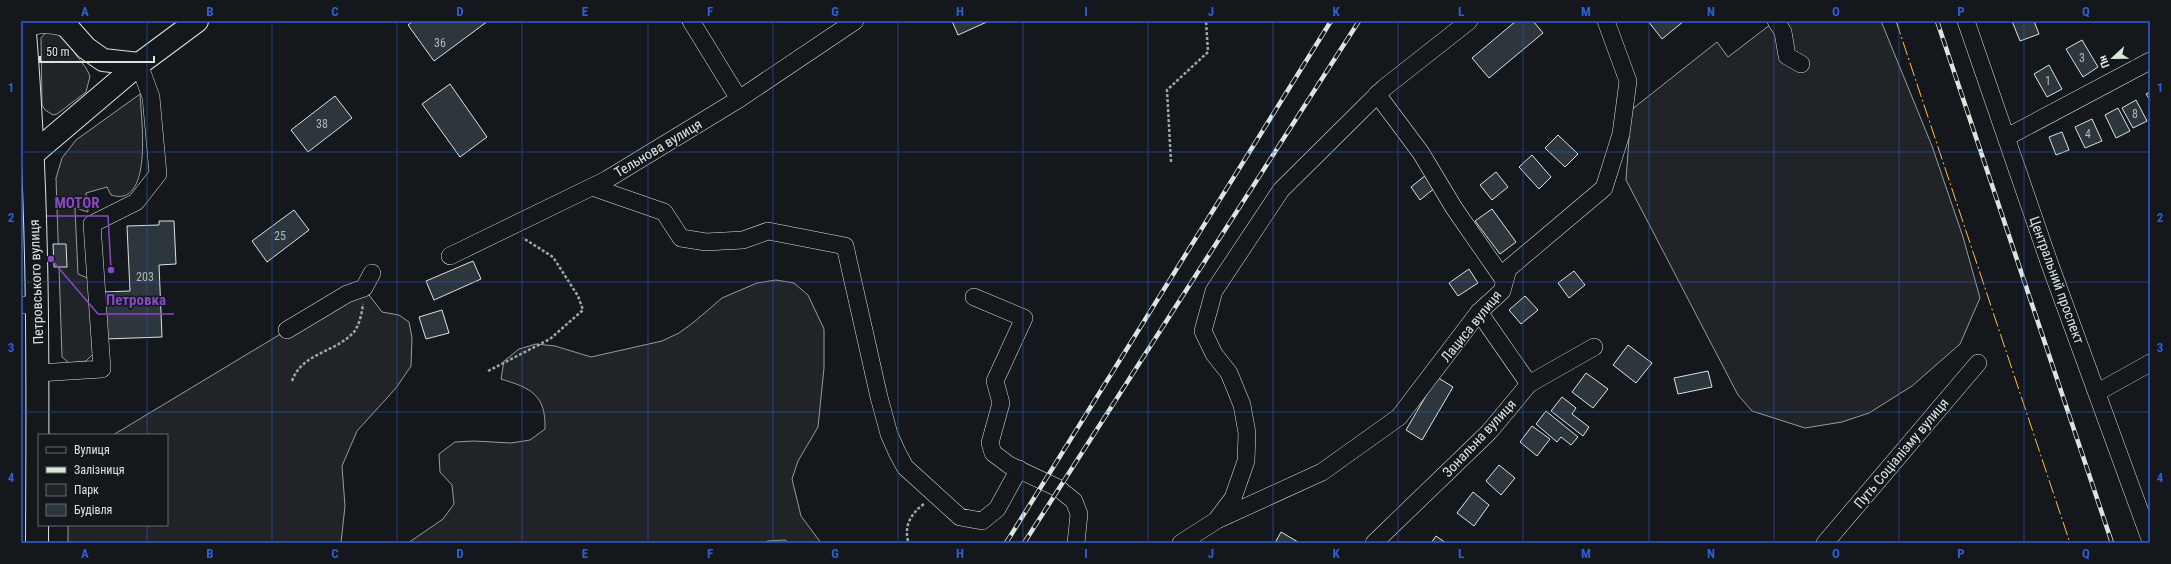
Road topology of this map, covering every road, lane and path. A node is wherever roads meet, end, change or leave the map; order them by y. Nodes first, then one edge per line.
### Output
1 (197, 21) edge
2 (691, 21) edge
3 (855, 21) edge
4 (1206, 21) edge
5 (1469, 21) edge
6 (1606, 21) edge
7 (1776, 21) edge
8 (1966, 21) edge
9 (64, 25) edge
10 (24, 26) edge
11 (2150, 61) edge
12 (139, 64) junction
13 (1801, 64) dead end
14 (1377, 94) junction
15 (739, 99) junction
16 (2007, 136) junction
17 (32, 154) junction
18 (1170, 162) dead end
19 (592, 187) junction
20 (505, 227) junction
21 (450, 256) dead end
22 (372, 273) dead end
23 (1504, 280) junction
24 (974, 297) dead end
25 (364, 299) dead end
26 (29, 305) edge
27 (1479, 312) junction
28 (287, 330) dead end
29 (1594, 347) dead end
30 (1978, 363) dead end
31 (2150, 363) edge
32 (488, 371) dead end
33 (38, 373) junction
34 (292, 381) dead end
35 (1529, 384) junction
36 (2098, 392) junction
37 (1020, 469) junction
38 (936, 496) junction
39 (1216, 520) junction
40 (2150, 539) edge
41 (908, 541) dead end
42 (37, 543) edge
43 (1076, 543) edge
44 (1181, 543) edge
45 (1374, 543) edge
46 (1824, 543) edge

1 - 12 main road
2 - 15 street
3 - 15 street, Тельнова вулиця
4 - 18 path
5 - 14 street
6 - 23 street, Лациса вулиця
7 - 13 street
8 - 16 street, Центральний проспект
9 - 10 street
9 - 12 main road
10 - 17 main road, Петровського вулиця
11 - 16 street
12 - 17 main road
12 - 33 street
14 - 23 street
14 - 39 street
15 - 19 street, Тельнова вулиця
16 - 36 street, Центральний проспект
17 - 26 main road, Петровського вулиця
19 - 20 street, Тельнова вулиця
19 - 38 street
20 - 21 street, Тельнова вулиця
20 - 32 path
22 - 28 street
23 - 27 street, Лациса вулиця
24 - 37 street
25 - 34 path
26 - 33 main road, Петровського вулиця
27 - 35 street
27 - 39 street, Лациса вулиця
29 - 35 street, Зональна вулиця
30 - 46 street, Путь Соціалізму вулиця
31 - 36 street
33 - 42 main road, Петровського вулиця
35 - 45 street, Зональна вулиця
36 - 40 street, Центральний проспект
37 - 38 street
37 - 43 street
38 - 41 path
39 - 44 street, Лациса вулиця

